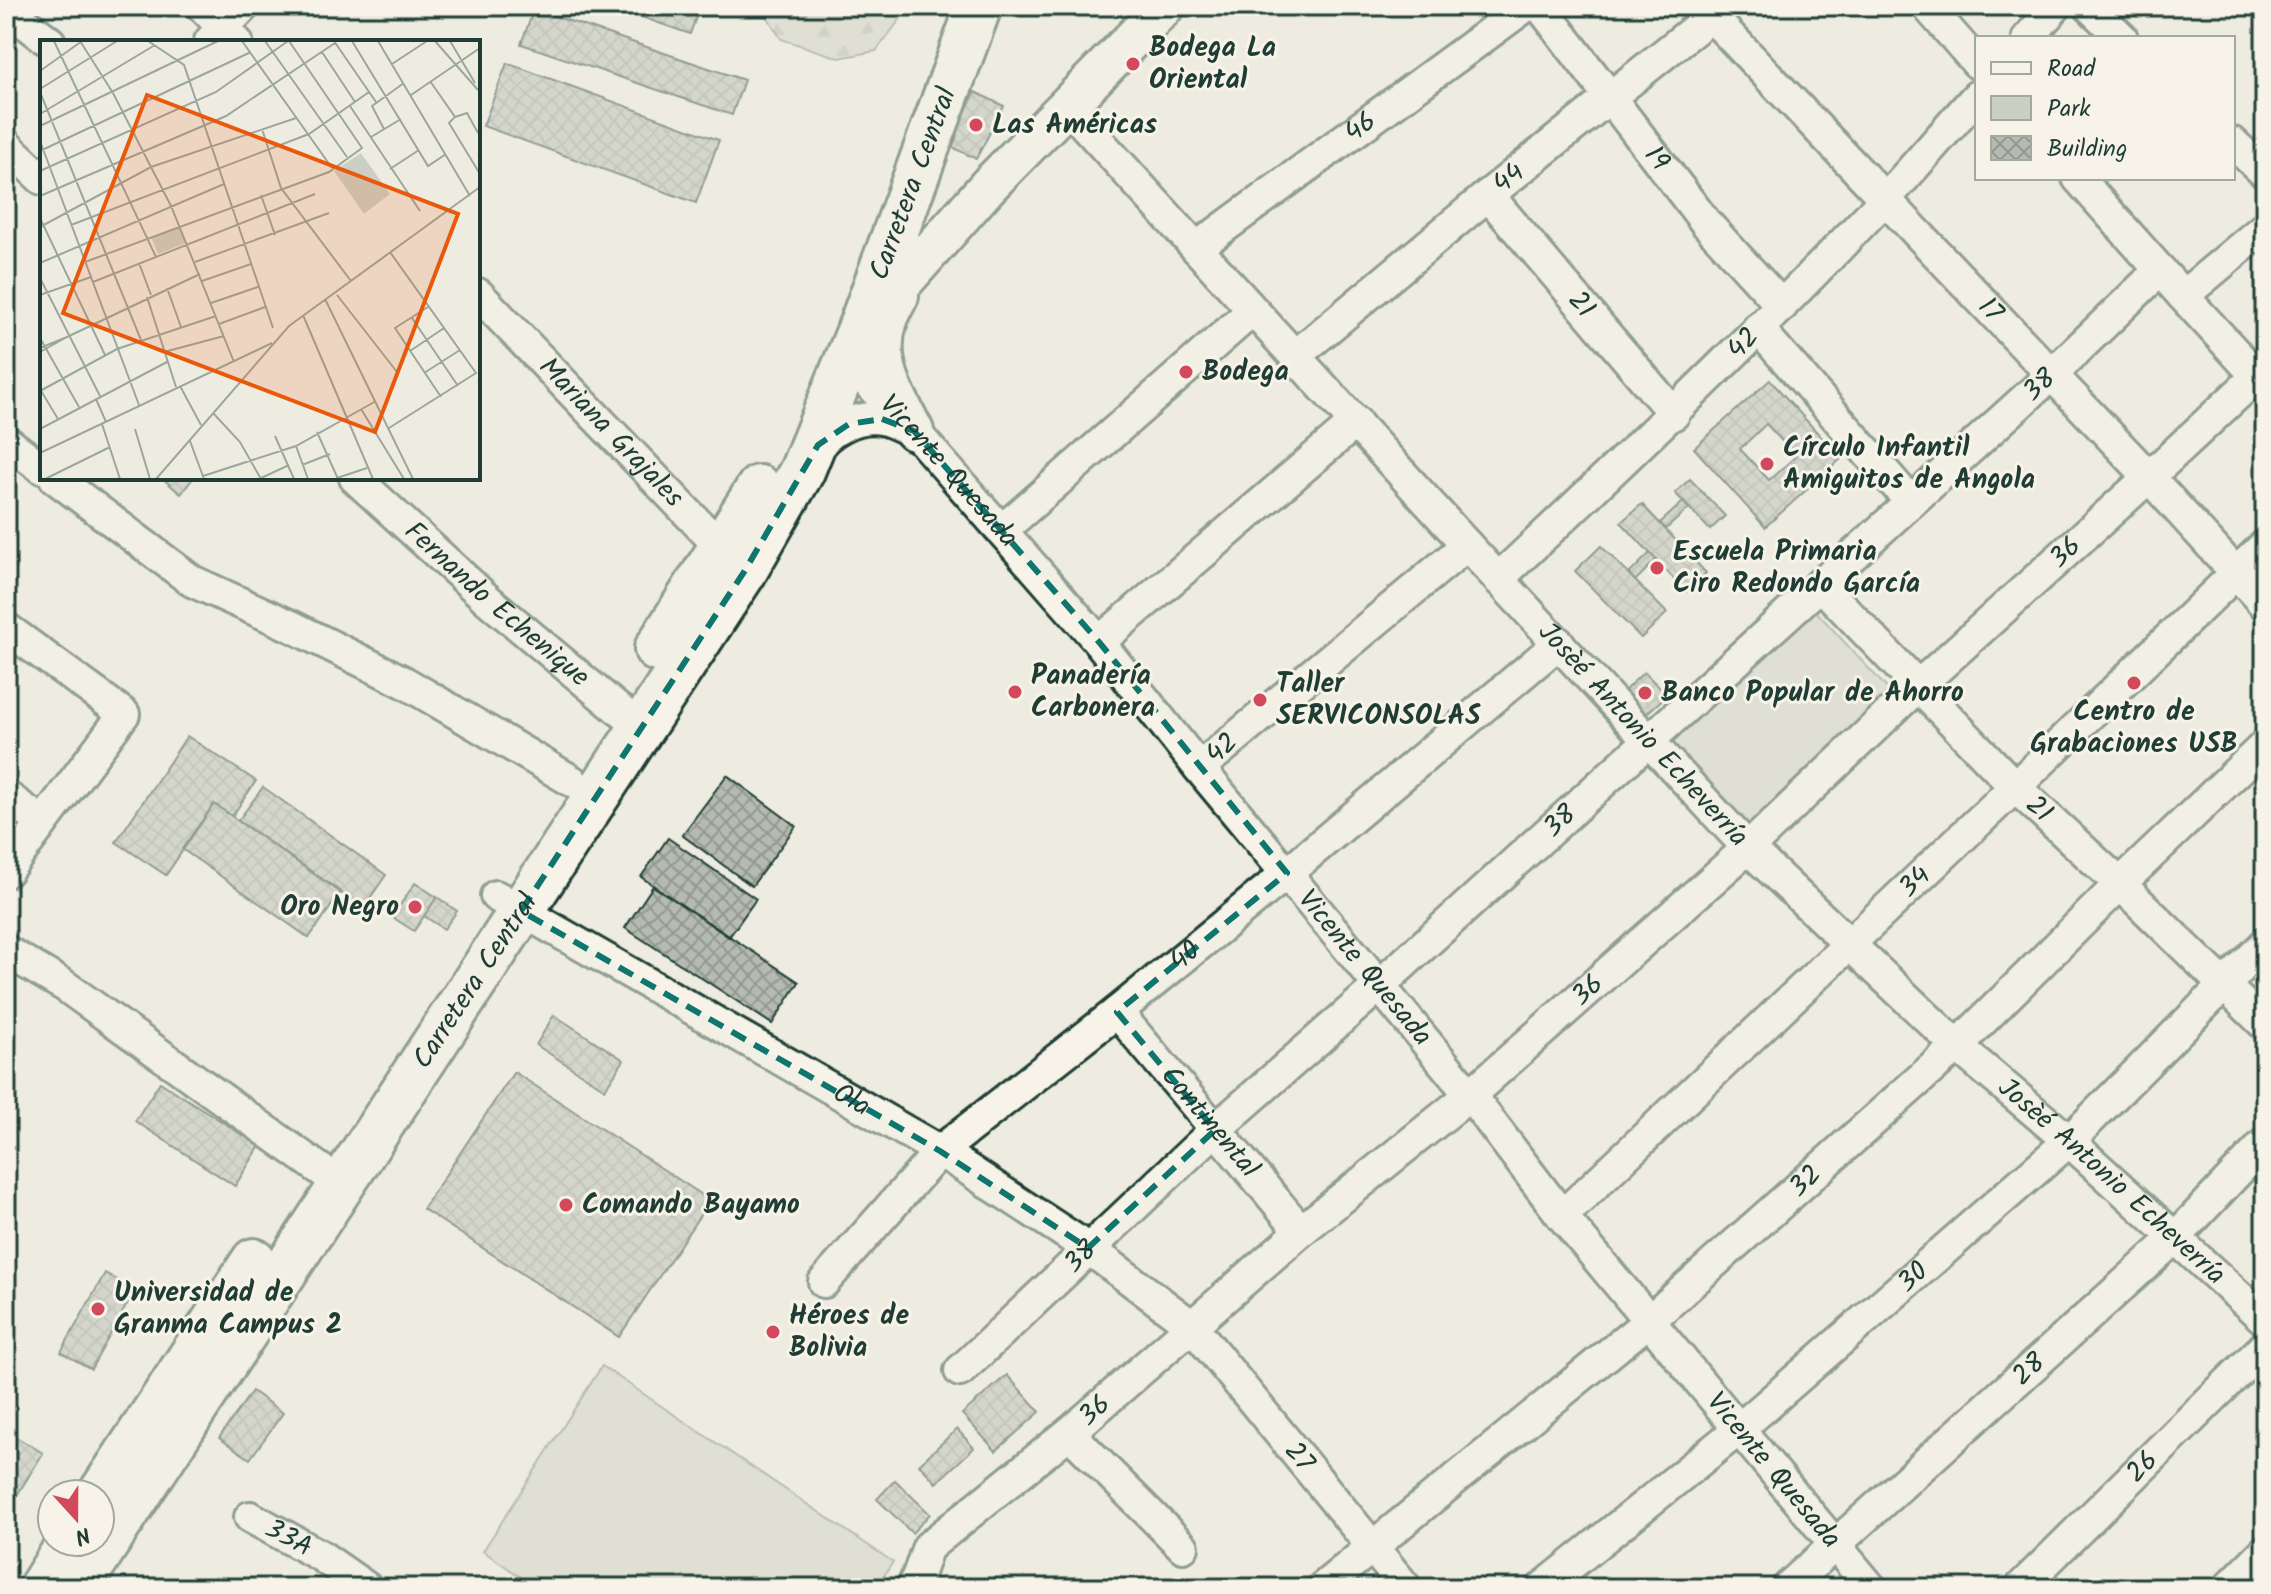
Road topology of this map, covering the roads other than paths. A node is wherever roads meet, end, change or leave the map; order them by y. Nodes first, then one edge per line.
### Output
1 (979, 6) edge
2 (1165, 6) edge
3 (1526, 6) edge
4 (1540, 6) edge
5 (1927, 6) edge
6 (2056, 6) edge
7 (2089, 6) edge
8 (6, 8) edge
9 (1718, 11) edge
10 (2030, 36) edge
11 (2120, 36) edge
12 (47, 40) edge
13 (1975, 61) edge
14 (1609, 97) junction
15 (1975, 98) edge
16 (1066, 105) junction
17 (6, 145) edge
18 (2235, 145) edge
19 (2265, 173) edge
20 (40, 177) edge
21 (2080, 180) edge
22 (989, 185) junction
23 (1488, 195) junction
24 (1886, 198) junction
25 (903, 211) junction
26 (2265, 227) edge
27 (946, 234) junction
28 (1196, 248) junction
29 (915, 269) junction
30 (2160, 270) junction
31 (480, 296) edge
32 (2183, 296) junction
33 (1782, 306) junction
34 (1252, 311) junction
35 (1758, 328) junction
36 (852, 348) junction
37 (1295, 356) junction
38 (2051, 375) junction
39 (2261, 381) edge
40 (1674, 414) junction
41 (1356, 422) junction
42 (914, 431) junction
43 (6, 441) edge
44 (40, 466) edge
45 (802, 471) junction
46 (2149, 477) junction
47 (58, 480) edge
48 (357, 480) edge
49 (1910, 501) junction
50 (1002, 530) junction
51 (1467, 545) junction
52 (2265, 545) edge
53 (733, 560) junction
54 (2236, 573) junction
55 (1498, 579) junction
56 (1820, 584) junction
57 (2265, 605) edge
58 (6, 628) edge
59 (1099, 642) junction
60 (1559, 643) junction
61 (1918, 686) junction
62 (630, 718) junction
63 (1648, 741) junction
64 (2265, 745) edge
65 (1199, 768) junction
66 (572, 781) junction
67 (2015, 787) junction
68 (6, 796) edge
69 (42, 822) junction
70 (1748, 848) junction
71 (6, 872) edge
72 (1287, 873) junction
73 (2120, 884) junction
74 (509, 903) junction
75 (1849, 944) junction
76 (2265, 944) edge
77 (6, 951) edge
78 (1380, 985) junction
79 (2224, 987) junction
80 (1117, 1012) junction
81 (2265, 1025) edge
82 (1957, 1046) junction
83 (1470, 1095) junction
84 (1215, 1130) junction
85 (2069, 1141) junction
86 (2265, 1143) edge
87 (940, 1151) junction
88 (330, 1176) junction
89 (1562, 1216) junction
90 (1301, 1231) junction
91 (2175, 1238) junction
92 (1088, 1248) junction
93 (824, 1282) dead end
94 (1650, 1320) junction
95 (2265, 1320) edge
96 (1192, 1326) junction
97 (2265, 1346) edge
98 (960, 1371) dead end
99 (1738, 1430) junction
100 (1069, 1433) junction
101 (112, 1478) edge
102 (250, 1517) dead end
103 (1835, 1545) junction
104 (1372, 1546) junction
105 (1183, 1547) dead end
106 (2265, 1551) edge
107 (60, 1558) edge
108 (921, 1585) edge
109 (41, 1588) edge
110 (77, 1588) edge
111 (367, 1588) edge
112 (1322, 1588) edge
113 (1406, 1588) edge
114 (1542, 1588) edge
115 (1787, 1588) edge
116 (1871, 1588) edge
117 (2020, 1588) edge
118 (2228, 1588) edge

1 - 25 highway, Carretera Central
2 - 16 main road
3 - 28 street, 46
4 - 14 street, 19
5 - 13 street
6 - 10 street
7 - 11 street
8 - 12 street
9 - 14 street, 44
9 - 24 street, 17
14 - 23 street, 44
14 - 33 street, 19
15 - 24 street, 42
16 - 22 main road
16 - 28 street, Josèé Antonio Echeverría
17 - 20 street
18 - 19 street
21 - 30 street
22 - 25 main road
22 - 27 main road
23 - 37 street, 44
23 - 40 street, 21
24 - 33 street, 42
24 - 38 street, 17
25 - 27 main road
25 - 36 highway, Carretera Central
26 - 32 street
27 - 29 main road
28 - 34 street, Josèé Antonio Echeverría
29 - 36 main road
29 - 42 main road
30 - 32 street
30 - 38 street, 38
31 - 53 street, Mariana Grajales
32 - 39 street
33 - 35 street, 42
34 - 37 street, Josèé Antonio Echeverría
34 - 50 street
35 - 40 street, 42
35 - 49 street
36 - 42 street, Vicente Quesada
36 - 45 highway, Carretera Central
36 - 53 highway, Carretera Central
37 - 41 street, Josèé Antonio Echeverría
38 - 46 street, 17
38 - 49 street, 38
39 - 46 street, 36
40 - 55 street, 42
41 - 51 street, Josèé Antonio Echeverría
41 - 59 street
42 - 45 street
42 - 50 street, Vicente Quesada
43 - 44 street
45 - 53 highway, Carretera Central
46 - 54 street, 17
46 - 61 street, 36
47 - 66 street
48 - 62 street, Fernando Echenique
49 - 56 street, 38
50 - 59 street, Vicente Quesada
51 - 55 street, Josèé Antonio Echeverría
51 - 65 street, 42
52 - 54 street, 34
53 - 62 highway, Carretera Central
54 - 57 street, 17
54 - 67 street, 34
55 - 60 street, Josèé Antonio Echeverría
56 - 61 street, 21
56 - 63 street, 38
58 - 69 street
59 - 65 street, Vicente Quesada
60 - 63 street, Josèé Antonio Echeverría
60 - 72 street, 40
61 - 67 street, 21
61 - 70 street, 36
62 - 66 highway, Carretera Central
62 - 74 highway, Carretera Central
63 - 70 street, Josèé Antonio Echeverría
63 - 78 street, 38
64 - 73 street, 32
65 - 72 street, Vicente Quesada
66 - 74 highway, Carretera Central
67 - 73 street, 21
67 - 75 street, 34
68 - 69 street
69 - 71 street
70 - 75 street, Josèé Antonio Echeverría
70 - 83 street, 36
72 - 78 street, Vicente Quesada
72 - 80 street, 40
73 - 79 street, 21
73 - 82 street, 32
74 - 87 street, Ola
74 - 88 highway, Carretera Central
75 - 82 street, Josèé Antonio Echeverría
75 - 89 street, 34
76 - 79 street, 30
77 - 88 street
78 - 83 street, Vicente Quesada
78 - 84 street, 38
79 - 81 street, 21
79 - 85 street, 30
80 - 84 street, Continental
80 - 87 street, 40
82 - 85 street, Josèé Antonio Echeverría
82 - 94 street, 32
83 - 89 street, Vicente Quesada
83 - 90 street, 36
84 - 90 street, Continental
84 - 92 street, 38
85 - 91 street, Josèé Antonio Echeverría
85 - 99 street, 30
86 - 91 street, 28
87 - 92 street, Ola
87 - 93 street, 40
88 - 101 highway, Carretera Central
88 - 110 highway, Carretera Central
89 - 94 street, Vicente Quesada
90 - 96 street, 36
91 - 95 street, Josèé Antonio Echeverría
91 - 103 street, 28
92 - 96 street, Ola
92 - 98 street, 38
94 - 99 street, Vicente Quesada
94 - 104 street, 32
96 - 100 street, 36
96 - 104 street, 27
97 - 117 street, 26
99 - 103 street, Vicente Quesada
99 - 114 street, 30
100 - 105 street
100 - 108 street, 36
102 - 111 street, 33A
103 - 115 street, 28
103 - 116 street, Vicente Quesada
104 - 112 street, 32
104 - 113 street, 27
106 - 118 street
107 - 109 highway

